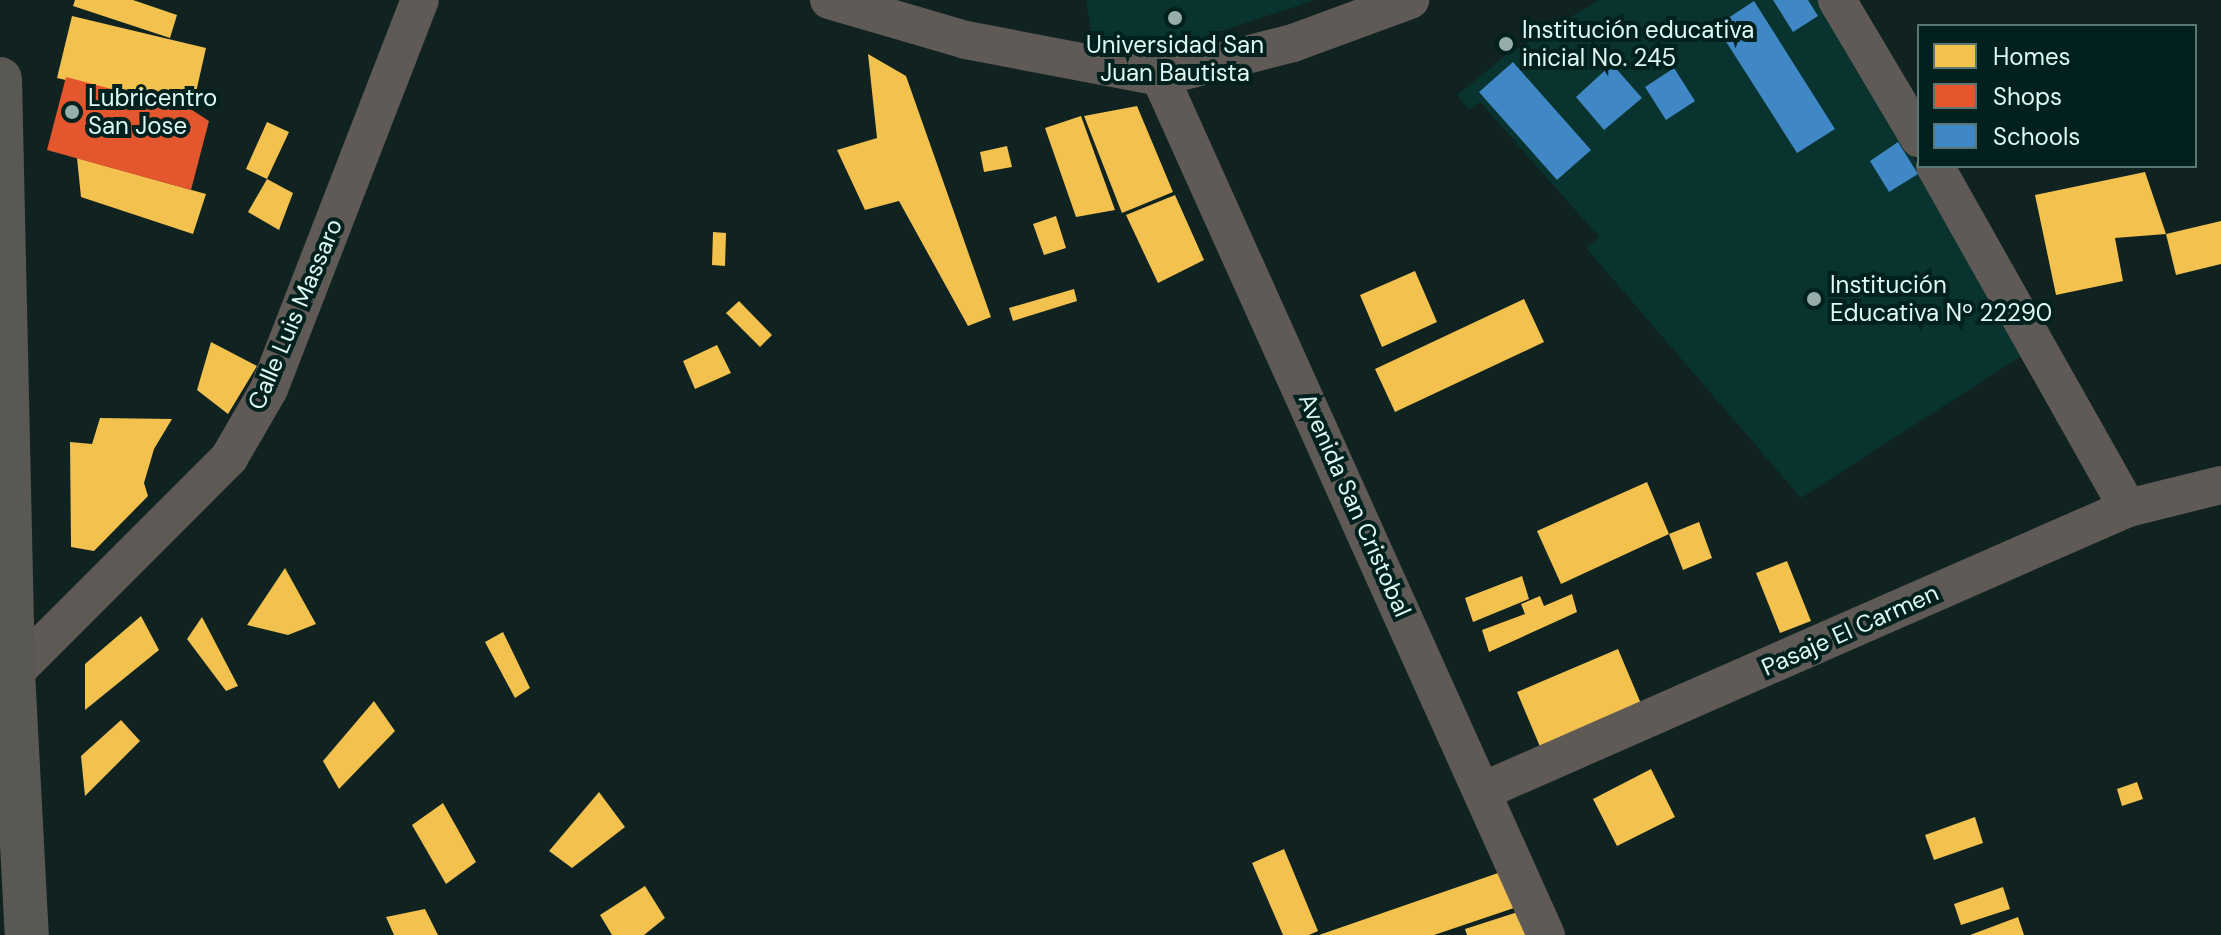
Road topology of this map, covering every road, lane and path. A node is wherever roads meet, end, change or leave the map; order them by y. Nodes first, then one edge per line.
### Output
1 (420, 0) edge
2 (829, 0) edge
3 (1410, 0) edge
4 (1837, 0) edge
5 (1160, 77) junction
6 (0, 79) edge
7 (1917, 135) edge
8 (1936, 168) edge
9 (2221, 485) edge
10 (2128, 508) junction
11 (6, 680) edge
12 (1485, 790) junction
13 (27, 935) edge
14 (1546, 935) edge

1 - 11 street, Calle Luis Massaro
2 - 5 street
3 - 5 street
4 - 7 street
5 - 12 street, Avenida San Cristobal
6 - 11 highway
8 - 10 street
9 - 10 street, Pasaje El Carmen
10 - 12 street, Pasaje El Carmen
11 - 13 highway
12 - 14 street, Avenida San Cristobal

